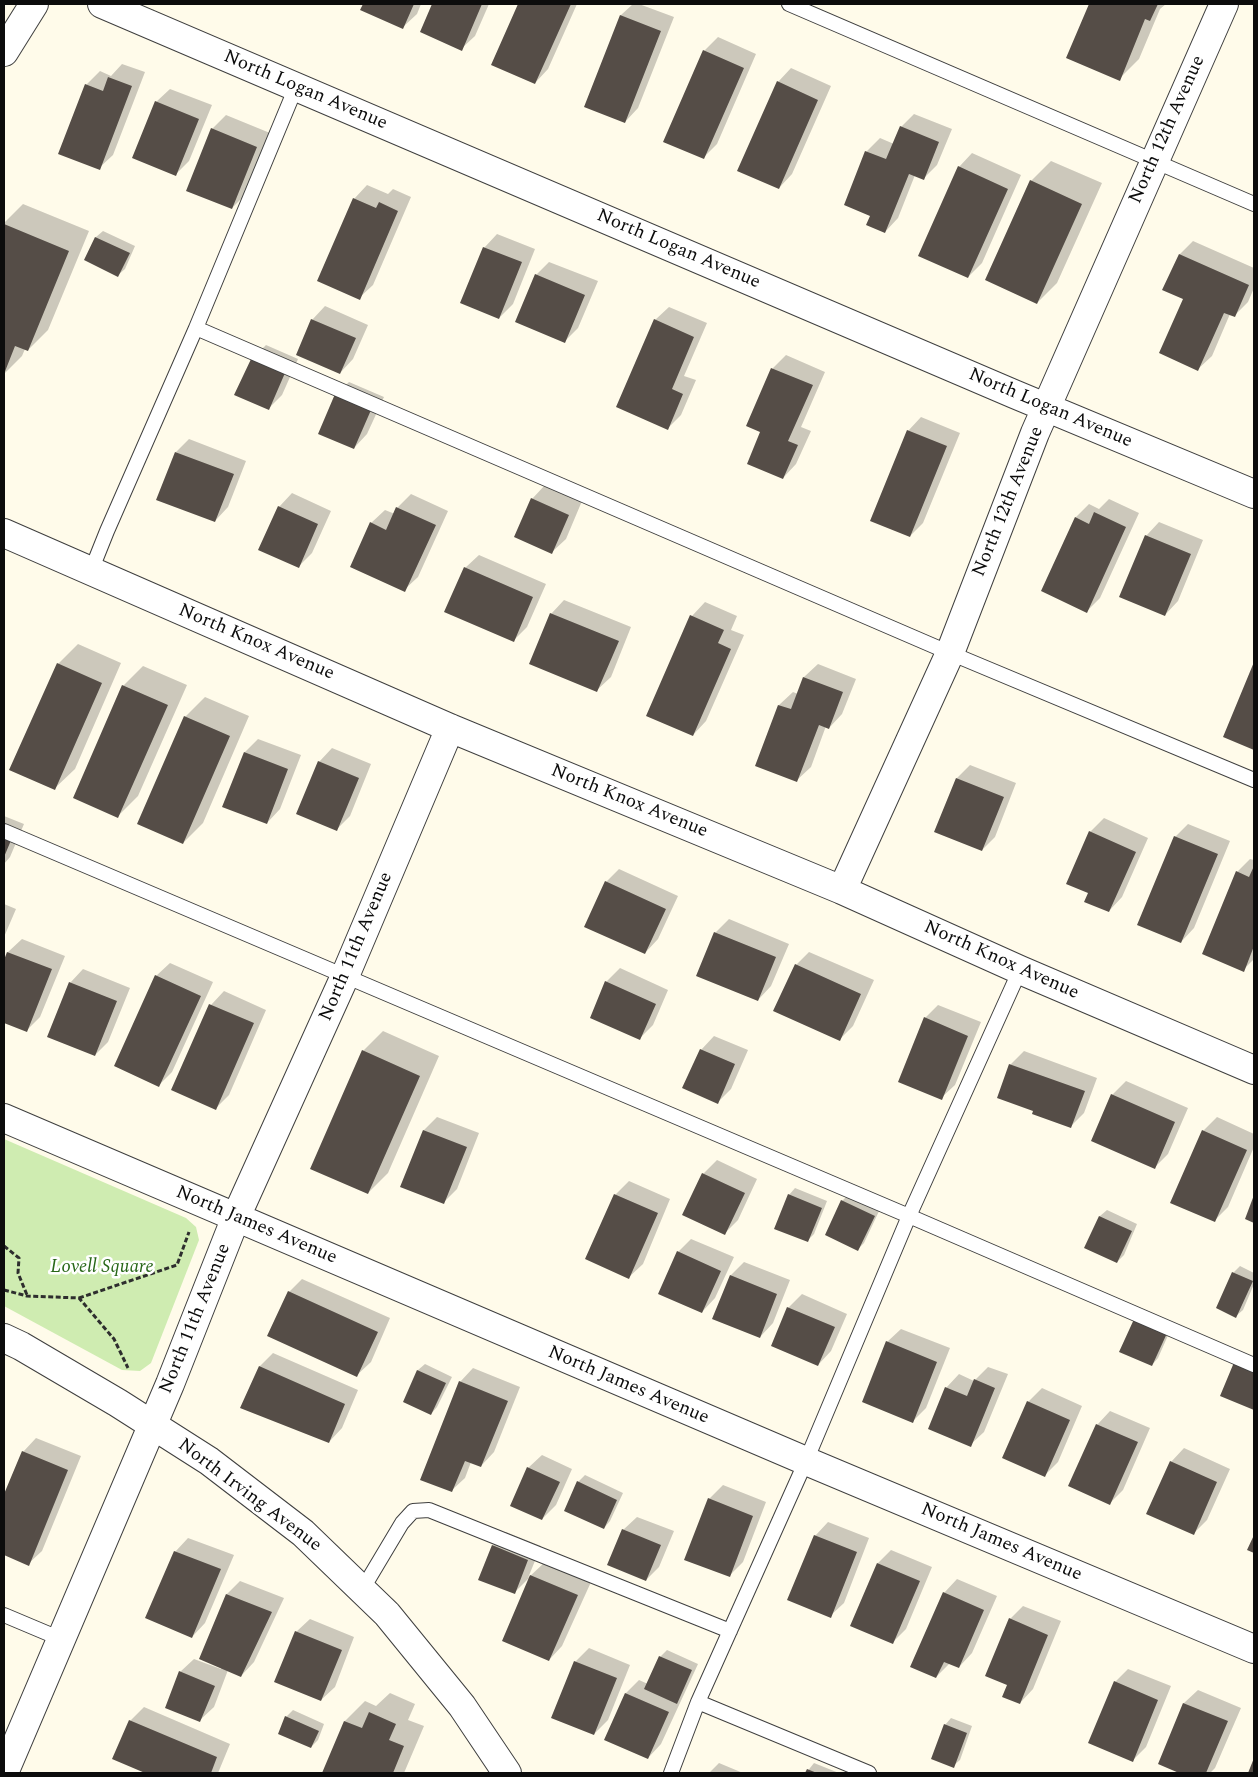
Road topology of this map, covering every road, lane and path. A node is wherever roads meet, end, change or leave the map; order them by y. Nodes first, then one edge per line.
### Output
1 (34, 4) edge
2 (102, 4) edge
3 (789, 4) edge
4 (1224, 4) edge
5 (4, 52) edge
6 (296, 87) junction
7 (1154, 161) junction
8 (1254, 204) edge
9 (196, 328) junction
10 (1046, 407) junction
11 (1254, 494) edge
12 (4, 533) edge
13 (91, 572) junction
14 (950, 653) junction
15 (450, 728) junction
16 (1254, 780) edge
17 (4, 831) edge
18 (842, 890) junction
19 (1020, 970) junction
20 (345, 976) junction
21 (1254, 1070) edge
22 (4, 1118) edge
23 (909, 1216) junction
24 (236, 1217) junction
25 (189, 1232) dead end
26 (4, 1246) edge
27 (4, 1290) edge
28 (27, 1296) junction
29 (79, 1298) junction
30 (4, 1338) edge
31 (1254, 1365) edge
32 (128, 1368) dead end
33 (152, 1425) junction
34 (806, 1461) junction
35 (362, 1590) junction
36 (4, 1615) edge
37 (730, 1631) junction
38 (61, 1639) junction
39 (1254, 1649) edge
40 (698, 1702) junction
41 (4, 1773) edge
42 (507, 1773) edge
43 (671, 1773) edge
44 (869, 1773) edge

1 - 5 street
2 - 6 street, North Logan Avenue
3 - 7 lane
4 - 7 street, North 12th Avenue
6 - 9 lane
6 - 10 street, North Logan Avenue
7 - 8 lane
7 - 10 street, North 12th Avenue
9 - 13 lane
9 - 14 lane
10 - 11 street, North Logan Avenue
10 - 14 street, North 12th Avenue
12 - 13 street, North Knox Avenue
13 - 15 street, North Knox Avenue
14 - 16 lane
14 - 18 street, North 12th Avenue
15 - 18 street, North Knox Avenue
15 - 20 street, North 11th Avenue
17 - 20 lane
18 - 19 street, North Knox Avenue
19 - 21 street, North Knox Avenue
19 - 23 lane
20 - 23 lane
20 - 24 street, North 11th Avenue
22 - 24 street, North James Avenue
23 - 31 lane
23 - 34 lane
24 - 33 street, North 11th Avenue
24 - 34 street, North James Avenue
25 - 29 path
26 - 28 path
27 - 28 path
28 - 29 path
29 - 32 path
30 - 33 street, North Irving Avenue
33 - 35 street, North Irving Avenue
33 - 38 street, North 11th Avenue
34 - 37 lane
34 - 39 street, North James Avenue
35 - 37 lane
35 - 42 street, North Irving Avenue
36 - 38 lane
37 - 40 lane
38 - 41 street, North 11th Avenue
40 - 43 lane
40 - 44 lane

